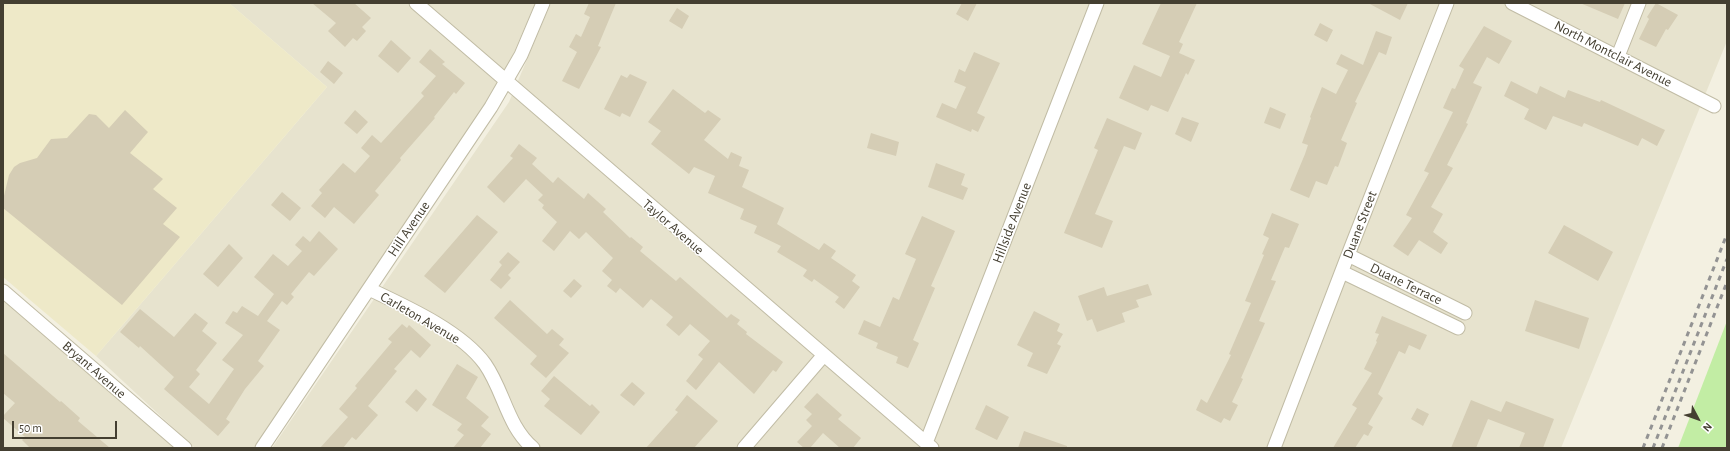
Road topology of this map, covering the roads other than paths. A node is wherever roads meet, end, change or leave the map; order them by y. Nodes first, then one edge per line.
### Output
1 (416, 3) edge
2 (542, 3) edge
3 (1097, 3) edge
4 (1447, 3) edge
5 (1512, 3) edge
6 (1639, 3) edge
7 (1618, 56) junction
8 (506, 81) junction
9 (1714, 106) dead end
10 (1348, 255) junction
11 (1342, 272) junction
12 (369, 289) junction
13 (3, 291) edge
14 (1465, 312) dead end
15 (1458, 328) dead end
16 (823, 356) junction
17 (929, 446) edge
18 (185, 448) edge
19 (262, 448) edge
20 (533, 448) edge
21 (744, 448) edge
22 (1274, 448) edge

1 - 8 street, Taylor Avenue
2 - 8 street, Hill Avenue
3 - 17 street, Hillside Avenue
4 - 10 street, Duane Street
5 - 7 street, North Montclair Avenue
6 - 7 street
7 - 9 street, North Montclair Avenue
8 - 12 street, Hill Avenue
8 - 16 street, Taylor Avenue
10 - 11 street, Duane Street
10 - 14 street, Duane Terrace
11 - 15 street
11 - 22 street, Duane Street
12 - 19 street, Hill Avenue
12 - 20 street, Carleton Avenue
13 - 18 street, Bryant Avenue
16 - 17 street, Taylor Avenue
16 - 21 street

